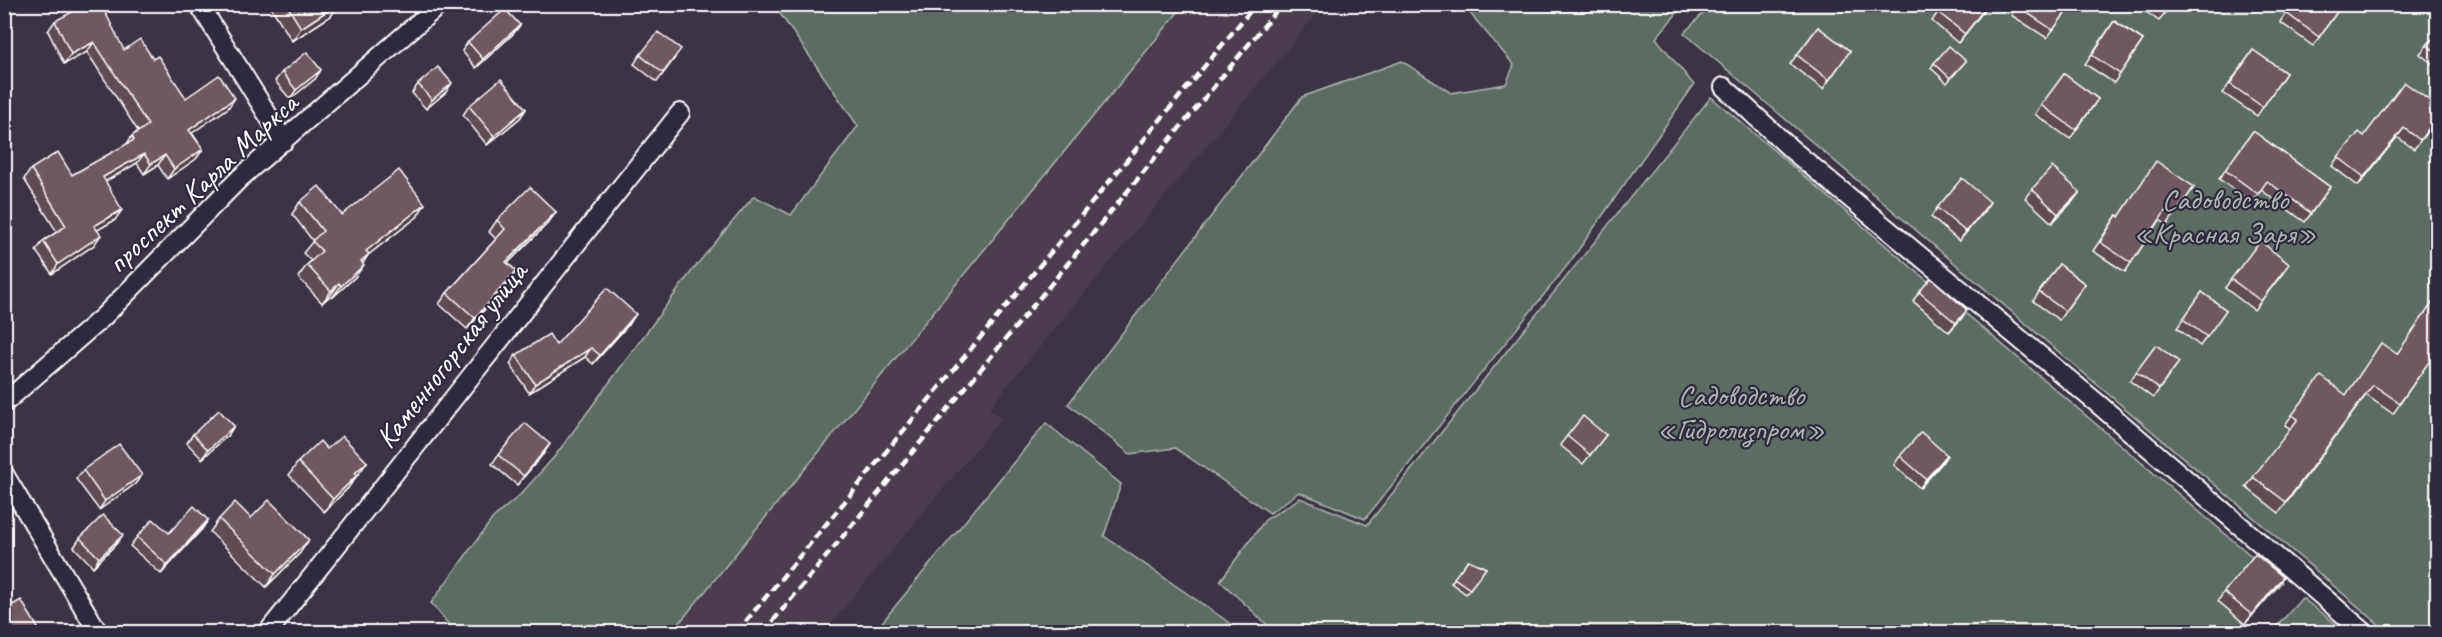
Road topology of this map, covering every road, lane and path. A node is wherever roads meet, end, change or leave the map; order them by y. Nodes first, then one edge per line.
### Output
1 (199, 4) edge
2 (440, 4) edge
3 (1724, 87) dead end
4 (680, 113) dead end
5 (284, 141) junction
6 (4, 403) edge
7 (4, 474) edge
8 (98, 633) edge
9 (268, 633) edge
10 (2364, 633) edge

1 - 5 street
2 - 5 street, проспект Карла Маркса
3 - 10 street
4 - 9 street, Каменногорская улица
5 - 6 street, проспект Карла Маркса
7 - 8 street

